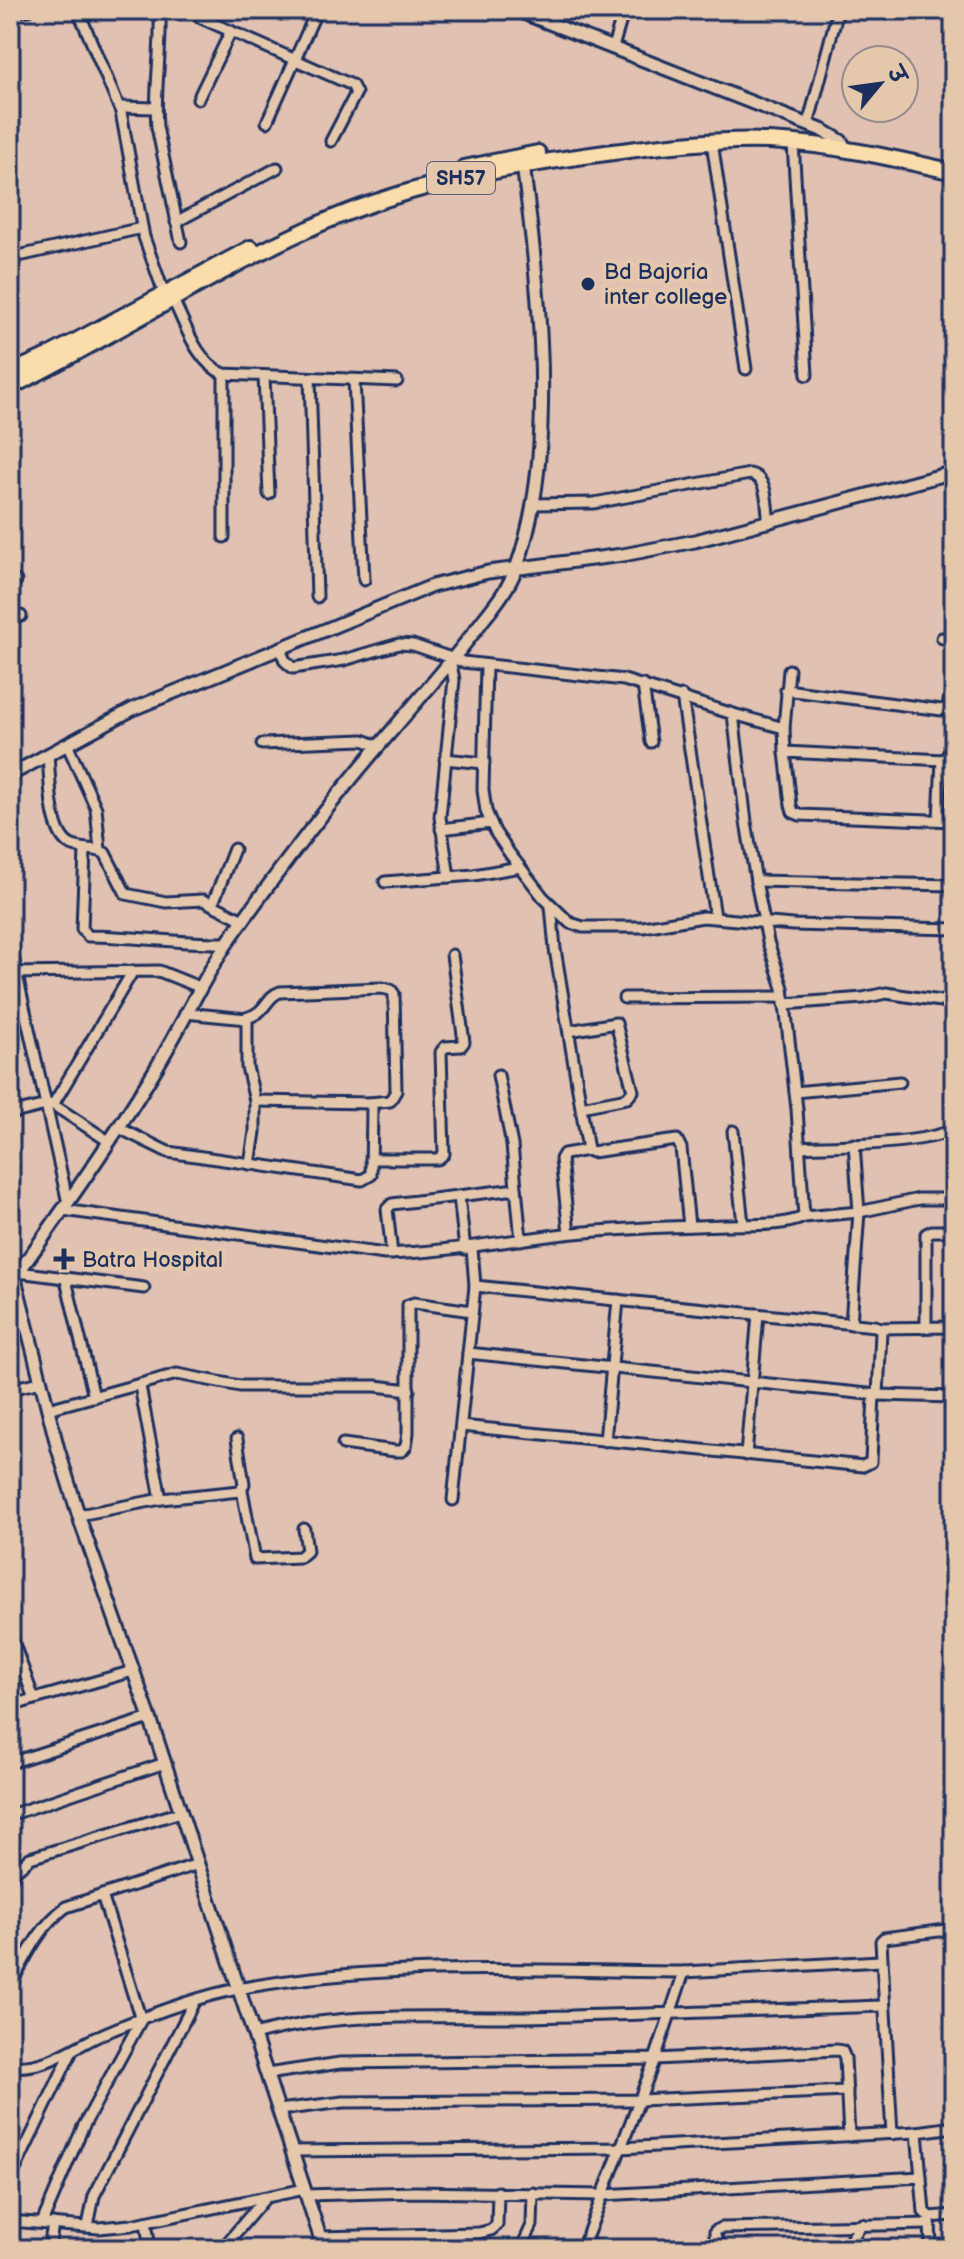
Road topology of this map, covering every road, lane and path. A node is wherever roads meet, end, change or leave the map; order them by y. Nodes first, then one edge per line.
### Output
1 (29, 10) edge
2 (78, 10) edge
3 (317, 10) edge
4 (624, 10) edge
5 (838, 10) edge
6 (10, 11) edge
7 (524, 11) edge
8 (201, 18) dead end
9 (160, 20) dead end
10 (231, 31) junction
11 (613, 47) junction
12 (295, 60) junction
13 (198, 99) dead end
14 (119, 107) junction
15 (155, 108) junction
16 (267, 122) dead end
17 (808, 125) junction
18 (331, 141) dead end
19 (712, 142) junction
20 (793, 143) junction
21 (844, 145) junction
22 (523, 165) junction
23 (277, 168) dead end
24 (952, 170) edge
25 (176, 222) junction
26 (142, 228) junction
27 (181, 242) dead end
28 (10, 258) edge
29 (168, 298) junction
30 (746, 369) dead end
31 (10, 373) edge
32 (224, 374) junction
33 (807, 375) dead end
34 (264, 376) junction
35 (310, 378) junction
36 (354, 380) junction
37 (397, 381) dead end
38 (10, 387) edge
39 (954, 472) edge
40 (269, 494) dead end
41 (532, 504) junction
42 (769, 523) junction
43 (224, 537) dead end
44 (517, 568) junction
45 (364, 580) dead end
46 (317, 597) dead end
47 (21, 616) dead end
48 (10, 619) edge
49 (942, 638) dead end
50 (954, 640) edge
51 (280, 648) junction
52 (453, 662) junction
53 (486, 665) junction
54 (789, 670) dead end
55 (643, 685) junction
56 (954, 688) edge
57 (786, 690) junction
58 (682, 696) junction
59 (733, 714) junction
60 (784, 728) junction
61 (651, 742) dead end
62 (67, 744) junction
63 (262, 744) dead end
64 (378, 746) junction
65 (954, 750) edge
66 (785, 752) junction
67 (48, 754) junction
68 (445, 759) junction
69 (942, 760) junction
70 (484, 763) junction
71 (10, 775) edge
72 (939, 819) junction
73 (954, 821) edge
74 (491, 823) junction
75 (441, 829) junction
76 (234, 849) dead end
77 (85, 850) junction
78 (100, 850) junction
79 (520, 867) junction
80 (449, 877) junction
81 (756, 881) junction
82 (385, 882) dead end
83 (954, 885) edge
84 (213, 903) junction
85 (551, 906) junction
86 (715, 917) junction
87 (243, 920) junction
88 (764, 924) junction
89 (954, 929) edge
90 (227, 943) junction
91 (10, 944) edge
92 (452, 955) dead end
93 (133, 971) junction
94 (13, 973) edge
95 (199, 987) junction
96 (624, 998) dead end
97 (784, 1001) junction
98 (954, 1003) edge
99 (185, 1013) junction
100 (246, 1018) junction
101 (569, 1031) junction
102 (498, 1075) dead end
103 (900, 1082) dead end
104 (795, 1092) junction
105 (255, 1101) junction
106 (369, 1103) junction
107 (49, 1105) junction
108 (581, 1107) junction
109 (10, 1114) edge
110 (119, 1128) junction
111 (954, 1129) edge
112 (733, 1131) dead end
113 (110, 1142) junction
114 (854, 1144) junction
115 (800, 1147) junction
116 (588, 1150) junction
117 (371, 1159) junction
118 (250, 1164) junction
119 (516, 1189) junction
120 (459, 1197) junction
121 (954, 1199) edge
122 (66, 1206) junction
123 (859, 1212) junction
124 (804, 1217) junction
125 (743, 1224) junction
126 (689, 1226) junction
127 (954, 1231) edge
128 (569, 1233) junction
129 (521, 1240) junction
130 (469, 1249) junction
131 (392, 1254) junction
132 (10, 1259) edge
133 (16, 1274) junction
134 (66, 1280) junction
135 (475, 1286) junction
136 (144, 1288) dead end
137 (618, 1300) junction
138 (472, 1311) junction
139 (758, 1314) junction
140 (851, 1324) junction
141 (926, 1327) junction
142 (954, 1327) edge
143 (880, 1328) junction
144 (468, 1353) junction
145 (611, 1370) junction
146 (41, 1382) junction
147 (753, 1383) junction
148 (140, 1386) junction
149 (10, 1389) edge
150 (409, 1390) junction
151 (876, 1395) junction
152 (94, 1397) junction
153 (954, 1397) edge
154 (48, 1409) junction
155 (461, 1426) junction
156 (237, 1439) dead end
157 (605, 1441) junction
158 (343, 1444) dead end
159 (746, 1455) junction
160 (242, 1490) junction
161 (161, 1499) junction
162 (453, 1500) dead end
163 (79, 1515) junction
164 (304, 1529) dead end
165 (10, 1633) edge
166 (133, 1671) junction
167 (34, 1699) junction
168 (10, 1706) edge
169 (150, 1718) junction
170 (10, 1763) edge
171 (165, 1763) junction
172 (181, 1812) junction
173 (10, 1815) edge
174 (198, 1864) junction
175 (10, 1881) edge
176 (102, 1895) junction
177 (954, 1929) edge
178 (880, 1961) junction
179 (684, 1972) junction
180 (10, 1986) edge
181 (239, 1988) junction
182 (194, 2002) junction
183 (883, 2006) junction
184 (671, 2014) junction
185 (141, 2020) junction
186 (254, 2035) junction
187 (72, 2051) junction
188 (655, 2059) junction
189 (12, 2066) edge
190 (267, 2074) junction
191 (10, 2076) edge
192 (847, 2091) junction
193 (639, 2100) junction
194 (279, 2110) junction
195 (954, 2127) edge
196 (917, 2132) junction
197 (892, 2134) junction
198 (849, 2136) junction
199 (620, 2148) junction
200 (292, 2151) junction
201 (921, 2177) junction
202 (10, 2180) edge
203 (306, 2192) junction
204 (498, 2192) junction
205 (533, 2193) junction
206 (603, 2195) junction
207 (265, 2198) junction
208 (954, 2215) edge
209 (930, 2220) junction
210 (10, 2221) edge
211 (146, 2222) junction
212 (42, 2223) junction
213 (53, 2224) junction
214 (862, 2224) junction
215 (88, 2226) junction
216 (320, 2237) junction
217 (584, 2245) edge
218 (225, 2248) edge
219 (49, 2249) edge
220 (150, 2249) edge
221 (324, 2249) edge
222 (521, 2249) edge
223 (596, 2249) edge
224 (724, 2249) edge
225 (844, 2249) edge
226 (931, 2249) edge

1 - 6 street
2 - 14 street
3 - 12 street
4 - 11 street
5 - 17 street
7 - 11 street
8 - 10 street
9 - 15 street
10 - 12 street
10 - 13 street
11 - 17 street
12 - 16 street
12 - 18 street
14 - 15 street
14 - 26 street
15 - 25 street
17 - 21 street
19 - 20 main road, SH57
19 - 22 main road, SH57
19 - 30 street
20 - 21 main road, SH57
20 - 33 street
21 - 24 main road, SH57
21 - 29 main road, SH57
22 - 29 main road, SH57
22 - 41 street
23 - 25 street
25 - 27 street
26 - 28 street
26 - 29 street
29 - 31 main road, SH57
29 - 32 street
29 - 38 main road, SH57
32 - 34 street
32 - 43 street
34 - 35 street
34 - 40 street
35 - 36 street
35 - 46 street
36 - 37 street
36 - 45 street
39 - 42 street
41 - 42 street
41 - 44 street
42 - 44 street
44 - 51 street
44 - 52 street
47 - 48 street
49 - 50 street
51 - 52 street
51 - 62 street
52 - 53 street
52 - 64 street
52 - 68 street
53 - 55 street
53 - 70 street
54 - 57 street
55 - 58 street
55 - 61 street
56 - 57 street
57 - 60 street
58 - 59 street
58 - 86 street
59 - 60 street
59 - 81 street
60 - 66 street
62 - 67 street
62 - 78 street
63 - 64 street
64 - 87 street
65 - 69 street
66 - 69 street
66 - 72 street
67 - 71 street
67 - 77 street
68 - 70 street
68 - 75 street
69 - 72 street
70 - 74 street
72 - 73 street
74 - 75 street
74 - 79 street
75 - 80 street
76 - 84 street
77 - 78 street
77 - 90 street
78 - 84 street
79 - 80 street
79 - 85 street
80 - 82 street
81 - 83 street
81 - 88 street
84 - 87 street
85 - 86 street
85 - 101 street
86 - 88 street
87 - 90 street
88 - 89 street
88 - 97 street
90 - 95 street
91 - 94 street
92 - 117 street
93 - 94 street
93 - 95 street
93 - 107 street
94 - 107 street
95 - 99 street
96 - 97 street
97 - 98 street
97 - 104 street
99 - 100 street
99 - 110 street
100 - 105 street
100 - 106 street
101 - 108 street
101 - 108 street
102 - 119 street
103 - 104 street
104 - 115 street
105 - 106 street
105 - 118 street
106 - 117 street
107 - 109 street
107 - 113 street
107 - 122 street
108 - 116 street
110 - 113 street
110 - 118 street
111 - 114 street
112 - 125 street
113 - 122 street
114 - 115 street
114 - 123 street
115 - 124 street
116 - 126 street
116 - 128 street
117 - 118 street
119 - 120 street
119 - 129 street
120 - 130 street
120 - 131 street
121 - 123 street
122 - 131 street
122 - 133 street
123 - 124 street
123 - 140 street
124 - 125 street
125 - 126 street
126 - 128 street
127 - 141 street
128 - 129 street
129 - 130 street
130 - 131 street
130 - 135 street
132 - 133 street
133 - 134 street
133 - 146 street
134 - 136 street
134 - 152 street
135 - 137 street
135 - 138 street
137 - 139 street
137 - 145 street
138 - 144 street
138 - 150 street
139 - 140 street
139 - 147 street
140 - 143 street
141 - 142 street
141 - 143 street
143 - 151 street
144 - 145 street
144 - 155 street
145 - 147 street
145 - 157 street
146 - 149 street
146 - 154 street
147 - 151 street
147 - 159 street
148 - 150 street
148 - 152 street
148 - 161 street
150 - 158 street
151 - 153 street
151 - 159 street
152 - 154 street
154 - 163 street
155 - 157 street
155 - 162 street
156 - 160 street
157 - 159 street
160 - 161 street
160 - 164 street
161 - 163 street
163 - 166 street
165 - 167 street
166 - 167 street
166 - 169 street
167 - 168 street
169 - 170 street
169 - 171 street
171 - 172 street
171 - 173 street
172 - 174 street
172 - 175 street
174 - 176 street
174 - 181 street
176 - 180 street
176 - 185 street
177 - 178 street
178 - 179 street
178 - 183 street
179 - 181 street
179 - 184 street
181 - 182 street
181 - 186 street
182 - 185 street
182 - 215 street
183 - 184 street
183 - 197 street
184 - 186 street
184 - 188 street
185 - 187 street
185 - 212 street
186 - 190 street
187 - 189 street
187 - 202 street
188 - 190 street
188 - 192 street
188 - 193 street
189 - 191 street
190 - 194 street
192 - 193 street
192 - 198 street
193 - 194 street
193 - 199 street
194 - 200 street
195 - 196 street
196 - 197 street
196 - 201 street
197 - 198 street
198 - 199 street
199 - 200 street
199 - 206 street
200 - 203 street
201 - 206 street
201 - 209 street
203 - 204 street
203 - 207 street
203 - 216 street
204 - 205 street
204 - 216 street
205 - 206 street
205 - 222 street
206 - 217 street
207 - 211 street
207 - 218 street
208 - 209 street
209 - 214 street
209 - 226 street
210 - 212 street
211 - 215 street
211 - 220 street
212 - 213 street
213 - 215 street
213 - 219 street
214 - 224 street
214 - 225 street
216 - 221 street
217 - 223 street

